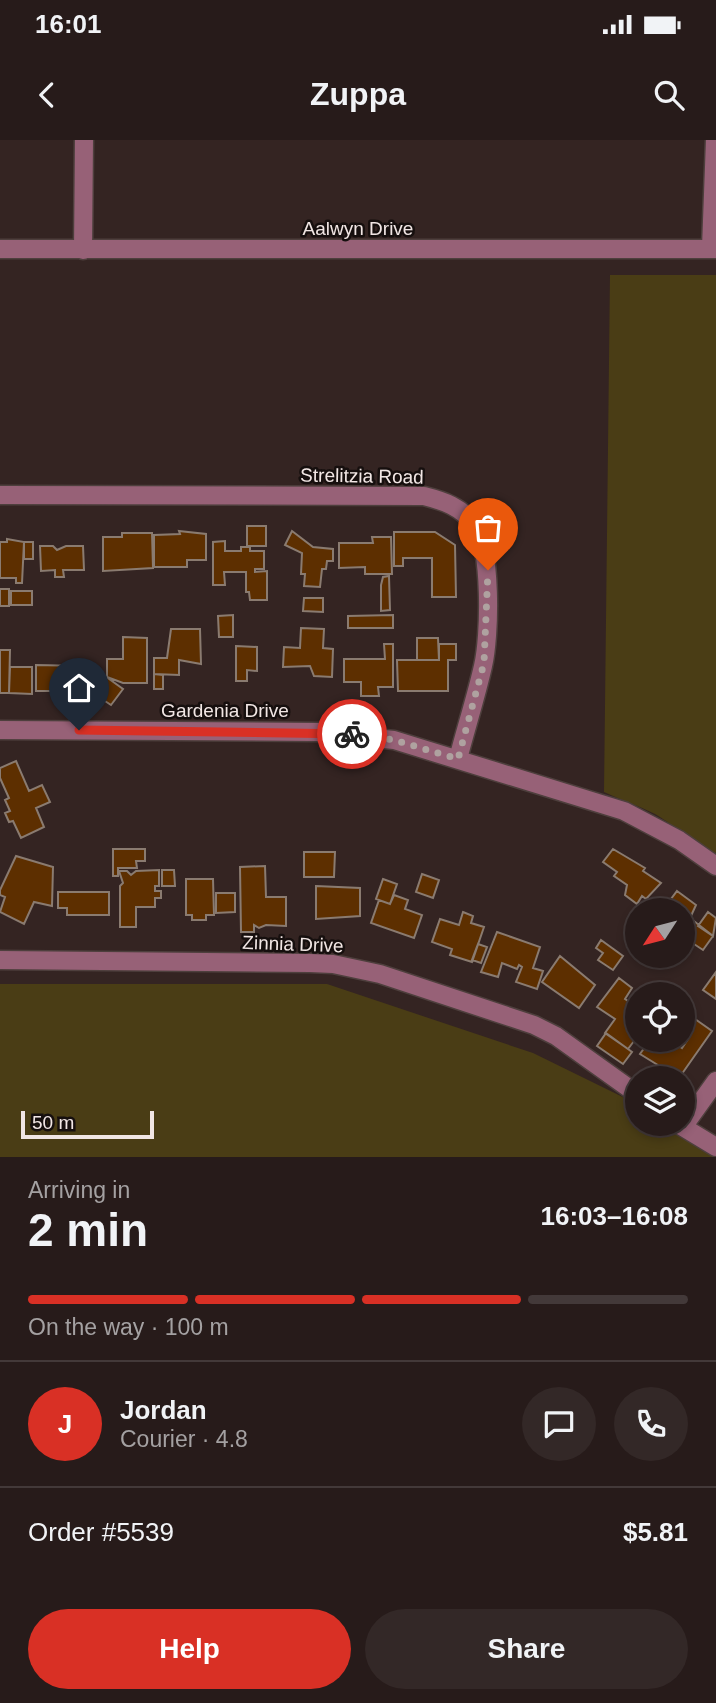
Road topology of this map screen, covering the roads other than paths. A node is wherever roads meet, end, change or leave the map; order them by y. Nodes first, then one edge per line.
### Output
1 (84, 140) edge
2 (715, 140) edge
3 (713, 248) edge
4 (0, 249) edge
5 (83, 250) junction
6 (0, 495) edge
7 (0, 730) edge
8 (458, 759) junction
9 (716, 866) edge
10 (0, 960) edge
11 (716, 1082) edge
12 (625, 1085) edge
13 (695, 1108) edge
14 (695, 1134) edge
15 (716, 1147) edge

1 - 5 street
2 - 3 street
3 - 5 street, Aalwyn Drive
4 - 5 street, Aalwyn Drive
6 - 8 street, Strelitzia Road
7 - 8 street, Gardenia Drive
8 - 9 street, Gardenia Drive
10 - 12 street, Zinnia Drive
11 - 13 street
14 - 15 street

